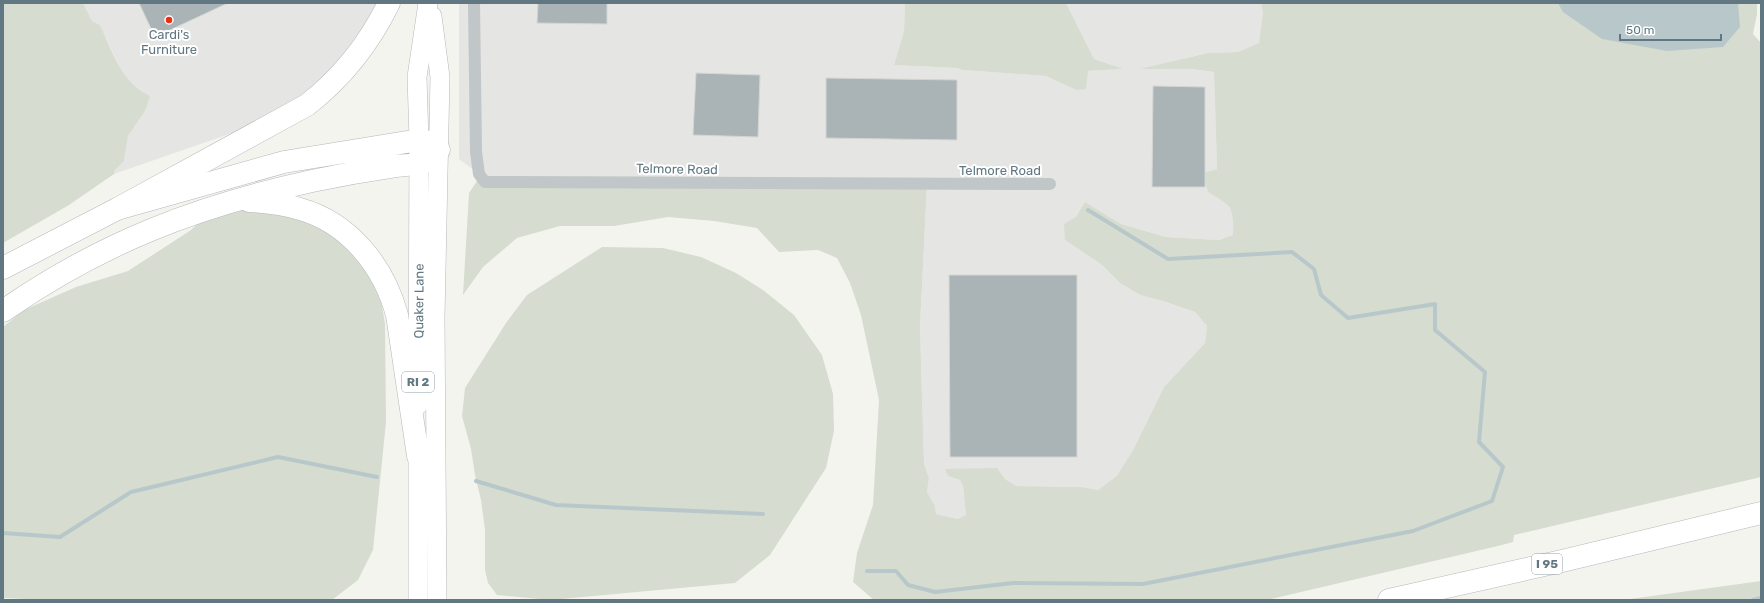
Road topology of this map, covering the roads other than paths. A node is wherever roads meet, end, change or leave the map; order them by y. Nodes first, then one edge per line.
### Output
1 (388, 3) edge
2 (429, 3) edge
3 (474, 3) edge
4 (419, 140) junction
5 (439, 150) junction
6 (418, 164) junction
7 (1050, 184) dead end
8 (238, 200) junction
9 (117, 209) junction
10 (3, 268) edge
11 (3, 311) edge
12 (418, 456) junction
13 (1761, 513) edge
14 (418, 600) edge
15 (437, 600) edge
16 (1389, 600) edge

1 - 9 highway
2 - 4 main road, Quaker Lane / RI 2
2 - 5 main road, Quaker Lane / RI 2
3 - 7 street, Telmore Road
4 - 5 highway
4 - 6 main road, Quaker Lane / RI 2
4 - 9 highway
5 - 6 highway
5 - 15 main road, Quaker Lane / RI 2
6 - 8 highway
6 - 12 main road, Quaker Lane / RI 2
8 - 11 highway
8 - 12 highway
9 - 10 highway
12 - 14 main road, Quaker Lane / RI 2
13 - 16 highway, I 95

